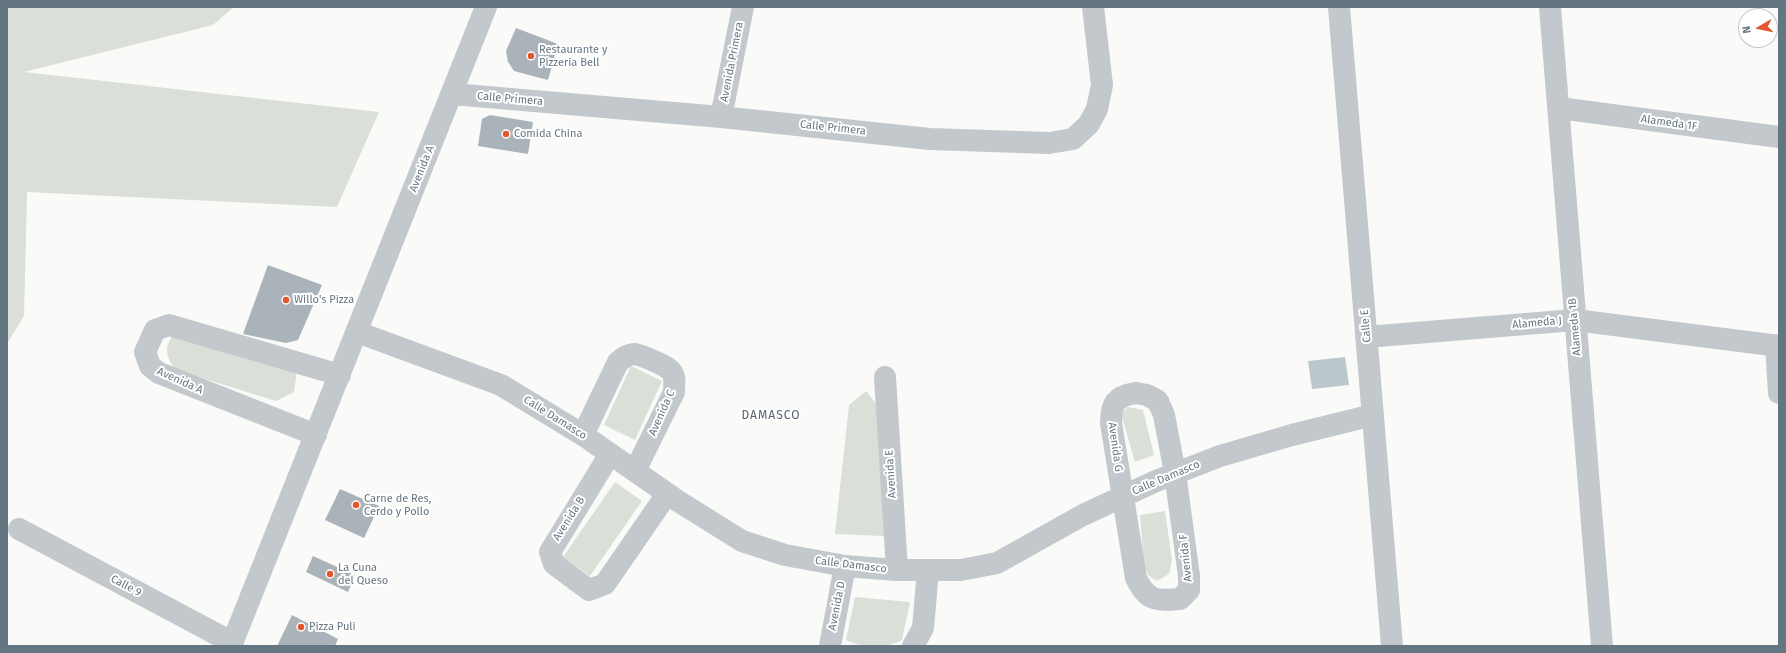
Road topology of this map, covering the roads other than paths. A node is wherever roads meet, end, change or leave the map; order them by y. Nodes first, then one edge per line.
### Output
1 (486, 7) edge
2 (743, 7) edge
3 (1093, 7) edge
4 (1339, 7) edge
5 (1550, 7) edge
6 (452, 94) junction
7 (1559, 108) junction
8 (721, 117) junction
9 (1779, 137) edge
10 (1575, 320) junction
11 (357, 332) junction
12 (1366, 336) junction
13 (1777, 346) edge
14 (340, 375) junction
15 (885, 377) dead end
16 (1779, 392) edge
17 (1373, 416) junction
18 (316, 435) junction
19 (582, 435) junction
20 (610, 454) junction
21 (635, 471) junction
22 (1175, 473) junction
23 (667, 494) junction
24 (1123, 496) junction
25 (19, 529) dead end
26 (845, 566) junction
27 (897, 570) junction
28 (928, 570) junction
29 (232, 644) edge
30 (830, 646) edge
31 (914, 646) edge
32 (1392, 646) edge
33 (1602, 646) edge

1 - 6 street, Avenida A
2 - 8 street, Avenida Primera
3 - 8 street, Calle Primera
4 - 12 street, Calle E
5 - 7 street, Alameda 1B
6 - 8 street, Calle Primera
6 - 11 street, Avenida A
7 - 9 street, Alameda 1F
7 - 10 street, Alameda 1B
10 - 12 street, Alameda J
10 - 13 street, Alameda J
10 - 33 street, Alameda 1B
11 - 14 street, Avenida A
11 - 19 street, Calle Damasco
12 - 17 street, Calle E
13 - 16 street
14 - 18 street, Avenida A
14 - 18 street, Avenida A
15 - 27 street, Avenida E
17 - 22 street, Calle Damasco
17 - 32 street, Calle E
18 - 29 street, Avenida A
19 - 20 street, Calle Damasco
19 - 21 street, Avenida C
20 - 21 street, Calle Damasco
20 - 23 street, Avenida B
21 - 23 street, Calle Damasco
22 - 24 street, Calle Damasco
22 - 24 street, Avenida G
22 - 24 street, Avenida F
23 - 26 street, Calle Damasco
24 - 28 street, Calle Damasco
25 - 29 street, Calle 9
26 - 27 street, Calle Damasco
26 - 30 street, Avenida D
27 - 28 street, Calle Damasco
28 - 31 street

